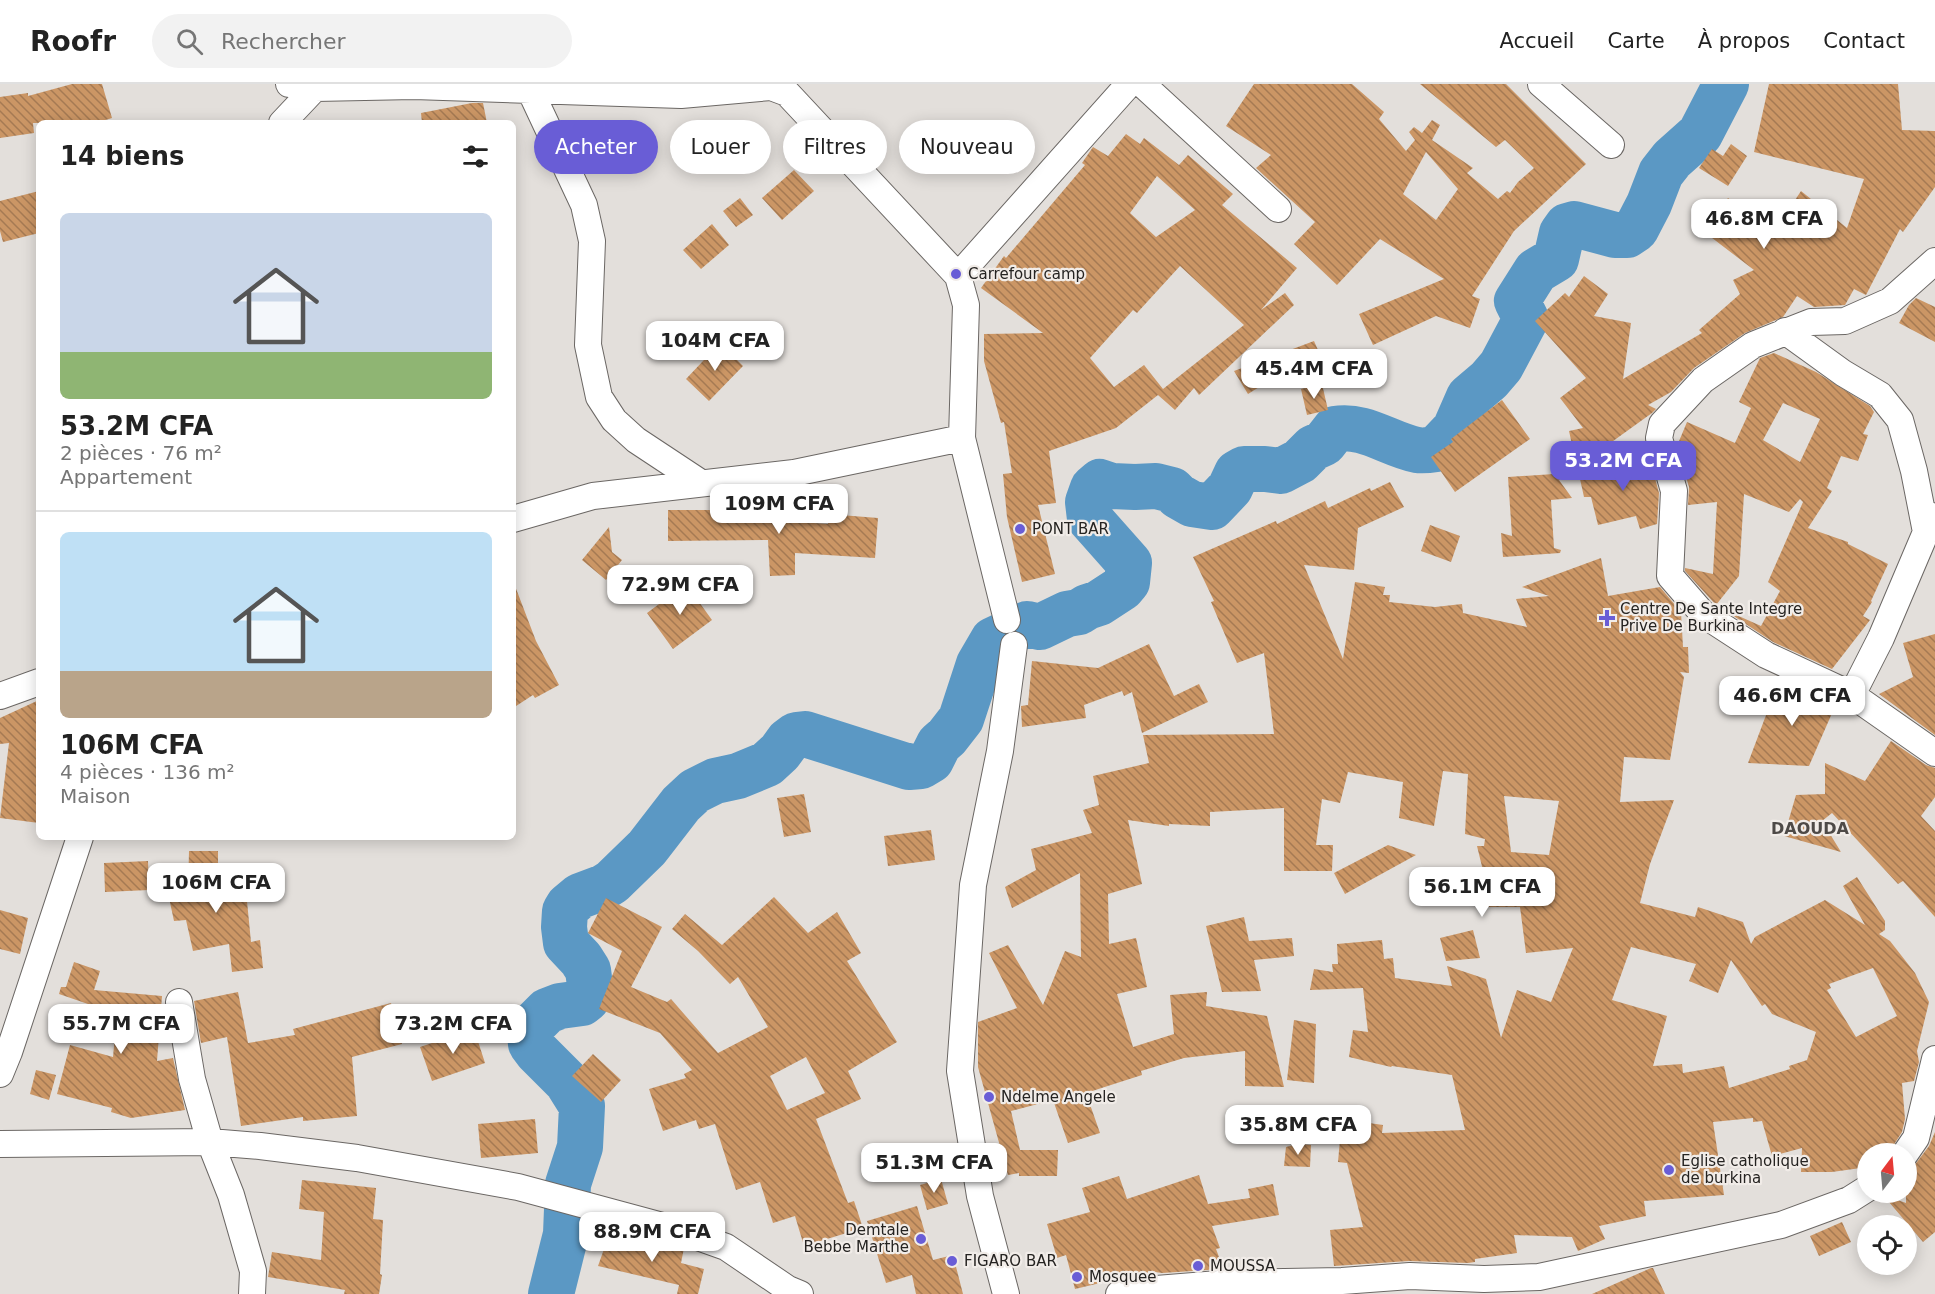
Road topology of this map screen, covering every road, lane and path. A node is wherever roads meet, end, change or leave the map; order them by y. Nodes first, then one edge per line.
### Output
1 (289, 84) edge
2 (1129, 84) edge
3 (1142, 84) edge
4 (1541, 84) edge
5 (771, 85) edge
6 (315, 86) edge
7 (530, 87) edge
8 (285, 120) edge
9 (1611, 145) dead end
10 (1278, 209) dead end
11 (1935, 261) edge
12 (958, 276) junction
13 (1785, 332) junction
14 (962, 438) junction
15 (701, 483) junction
16 (1935, 488) edge
17 (516, 518) edge
18 (1926, 532) junction
19 (1007, 620) dead end
20 (1014, 645) dead end
21 (36, 683) edge
22 (1852, 695) junction
23 (0, 696) edge
24 (1935, 753) edge
25 (79, 840) edge
26 (179, 1002) dead end
27 (1935, 1059) edge
28 (0, 1074) edge
29 (210, 1142) junction
30 (1913, 1143) edge
31 (0, 1144) edge
32 (1857, 1195) edge
33 (1541, 1285) edge
34 (252, 1294) edge
35 (800, 1294) edge
36 (1006, 1294) edge
37 (1119, 1294) edge

1 - 6 street
2 - 12 street
3 - 10 street
4 - 9 street
5 - 7 street
5 - 12 street
6 - 7 street
6 - 8 street
7 - 15 street
11 - 13 street
12 - 14 street
13 - 18 street
13 - 22 street
14 - 15 street
14 - 19 street
15 - 17 street
16 - 18 street
18 - 22 street
20 - 36 street
21 - 23 street
22 - 24 street
25 - 28 street
26 - 29 street
27 - 30 street
29 - 31 street
29 - 34 street
29 - 35 street
32 - 33 street
33 - 37 street

